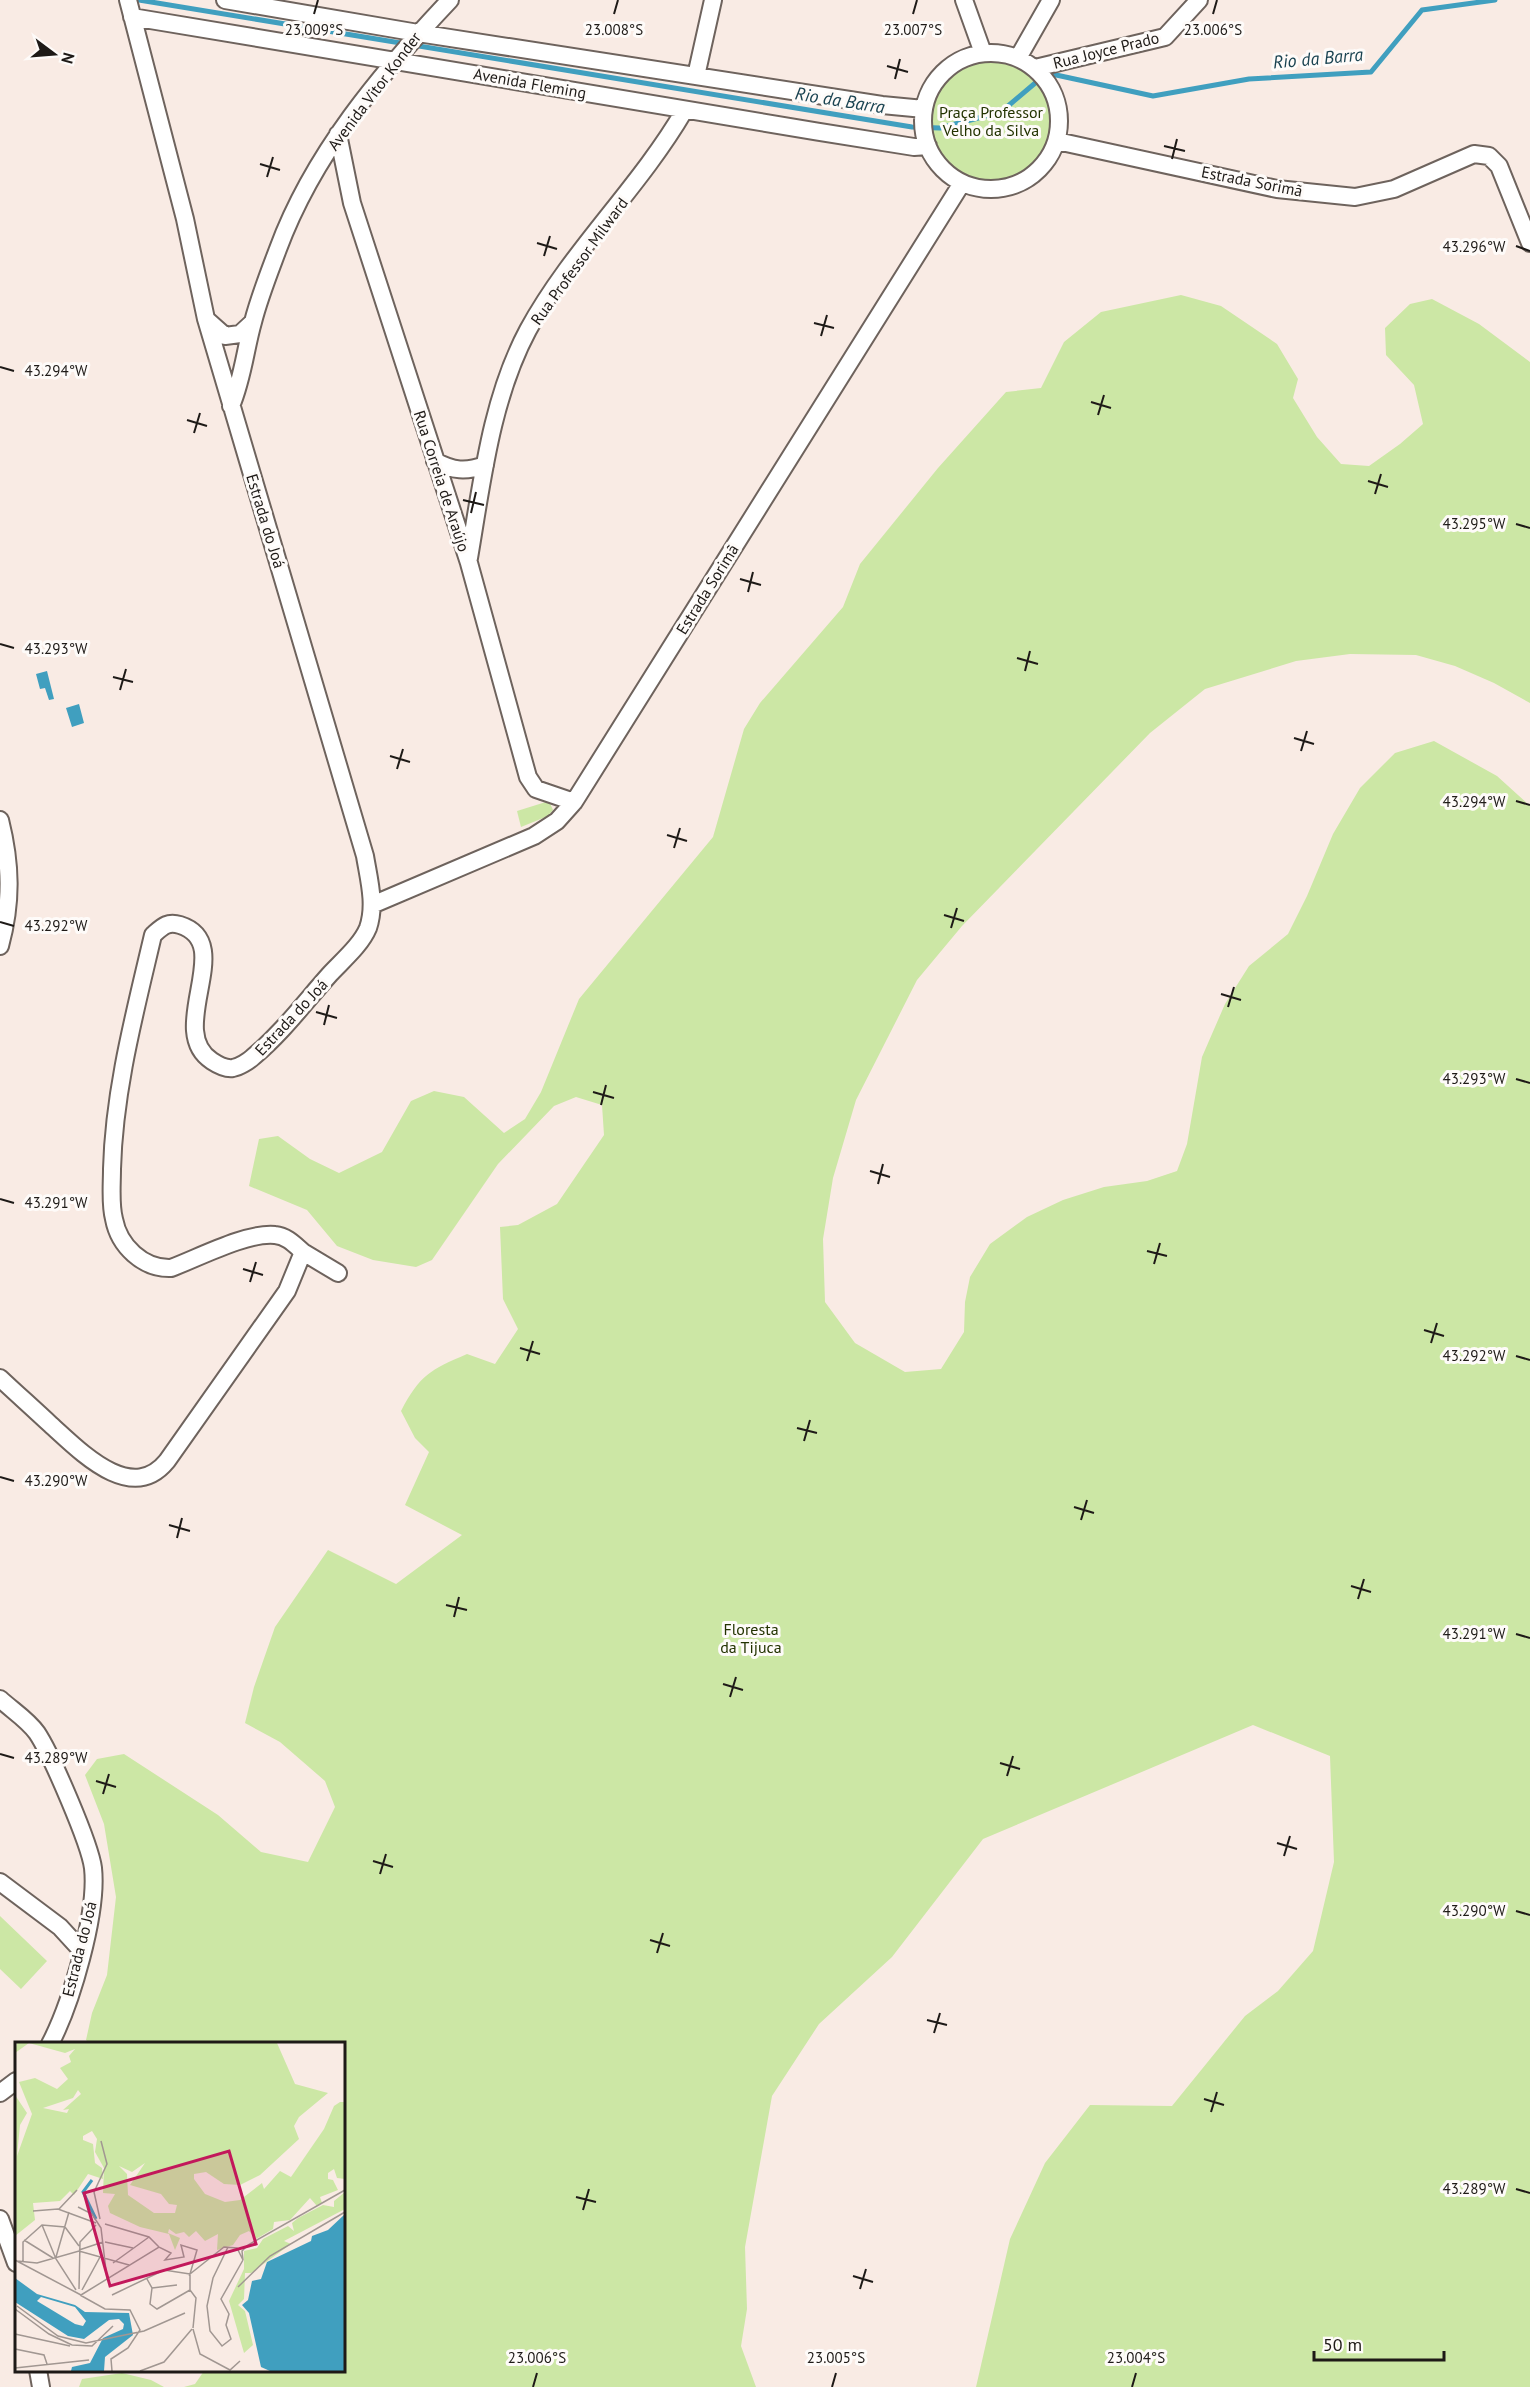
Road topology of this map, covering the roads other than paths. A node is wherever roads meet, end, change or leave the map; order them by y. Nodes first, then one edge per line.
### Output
1 (225, 0) edge
2 (450, 0) edge
3 (713, 0) edge
4 (964, 0) edge
5 (1051, 0) edge
6 (1198, 0) edge
7 (130, 10) edge
8 (416, 35) junction
9 (983, 53) junction
10 (398, 56) junction
11 (1018, 58) junction
12 (1035, 68) junction
13 (696, 76) junction
14 (684, 111) junction
15 (924, 112) junction
16 (338, 134) junction
17 (1057, 141) junction
18 (927, 143) junction
19 (962, 183) junction
20 (1530, 243) edge
21 (206, 319) junction
22 (253, 322) junction
23 (231, 406) junction
24 (435, 461) junction
25 (485, 465) junction
26 (468, 563) junction
27 (574, 802) junction
28 (0, 820) edge
29 (372, 905) junction
30 (0, 946) edge
31 (303, 1252) junction
32 (338, 1274) dead end
33 (0, 1378) edge
34 (0, 1699) edge
35 (0, 1882) edge
36 (82, 1951) junction
37 (51, 2042) edge
38 (15, 2082) edge
39 (0, 2093) edge
40 (0, 2219) edge
41 (15, 2260) edge
42 (38, 2372) edge
43 (41, 2387) edge

1 - 8 street, Avenida Fleming
2 - 8 street, Avenida Vitor Konder
3 - 13 street
4 - 9 street
5 - 11 street
6 - 12 street, Rua Joyce Prado
7 - 10 street, Avenida Fleming
7 - 21 street, Estrada do Joá
8 - 10 street, Avenida Vitor Konder
8 - 13 street, Avenida Fleming
9 - 11 street
9 - 15 street
10 - 14 street, Avenida Fleming
10 - 16 street, Avenida Vitor Konder
11 - 12 street
12 - 17 street
13 - 15 street, Avenida Fleming
14 - 18 street, Avenida Fleming
14 - 25 street, Rua Professor Milward
15 - 18 street
16 - 22 street, Avenida Vitor Konder
16 - 24 street, Rua Correia de Araújo
17 - 19 street
17 - 20 street, Estrada Sorimã
18 - 19 street
19 - 27 street, Estrada Sorimã
21 - 22 street
21 - 23 street, Estrada do Joá
22 - 23 street, Avenida Vitor Konder
23 - 29 street, Estrada do Joá
24 - 25 street
24 - 26 street, Rua Correia de Araújo
25 - 26 street, Rua Professor Milward
26 - 27 street, Rua Correia de Araújo
27 - 29 street, Estrada Sorimã
28 - 30 street
29 - 31 street, Estrada do Joá
31 - 32 street
31 - 33 street
34 - 36 street, Estrada do Joá
35 - 36 street
36 - 37 street, Estrada do Joá
38 - 39 street
40 - 41 street
42 - 43 street

